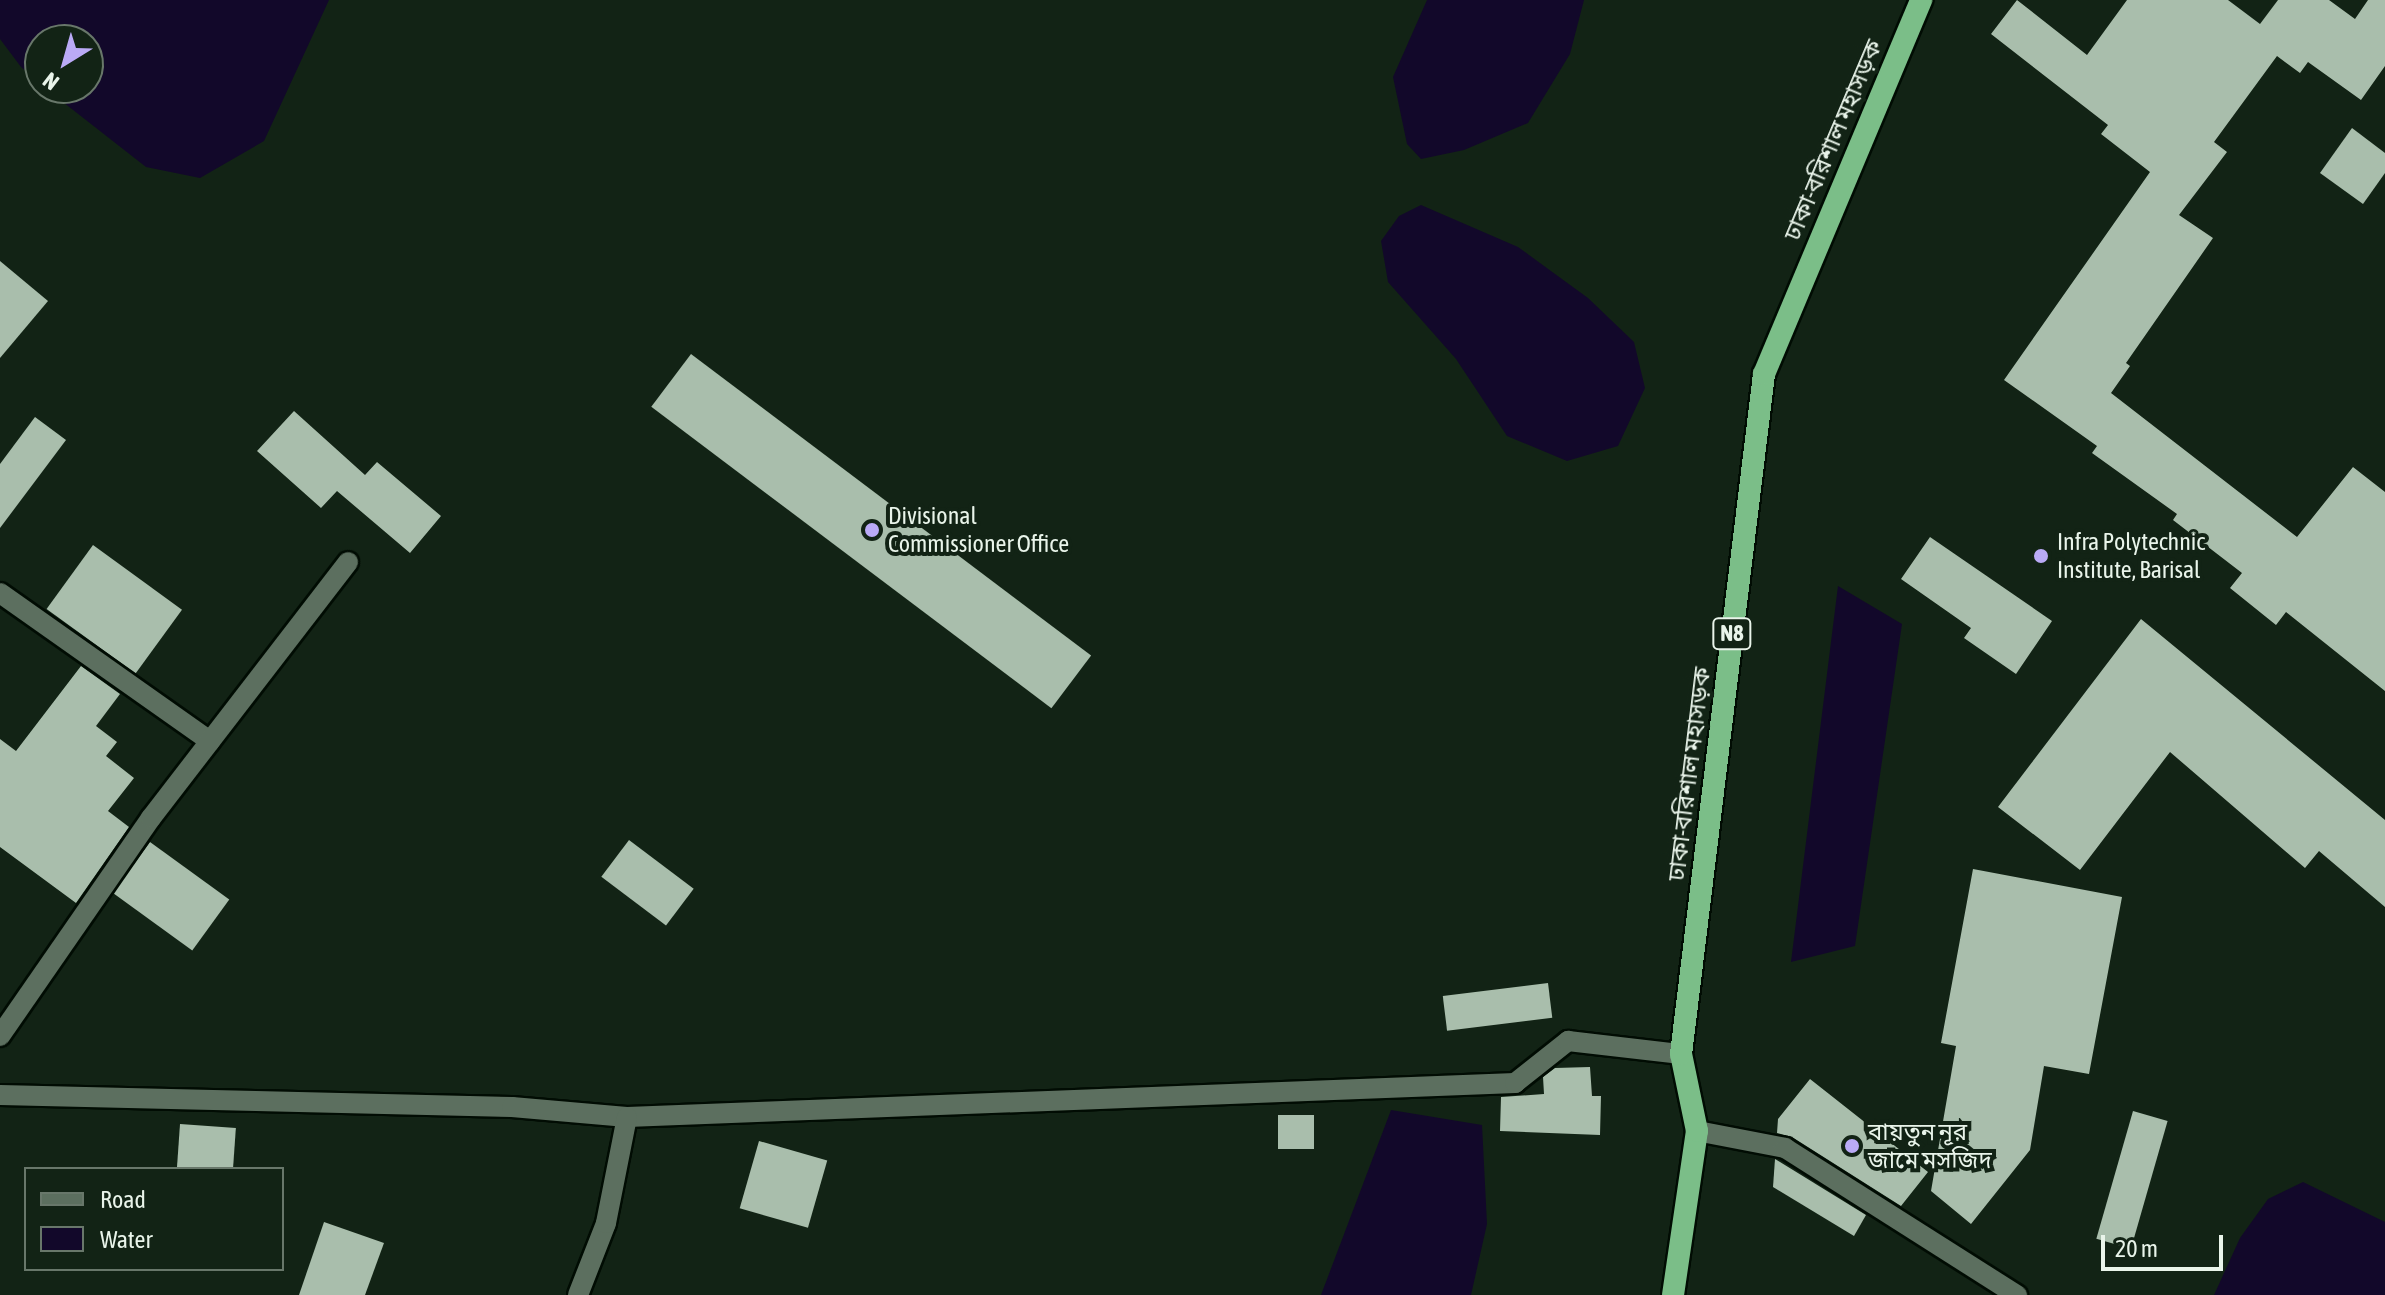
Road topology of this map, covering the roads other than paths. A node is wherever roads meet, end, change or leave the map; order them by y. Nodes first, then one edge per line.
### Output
1 (1921, 0) edge
2 (348, 562) dead end
3 (0, 593) edge
4 (210, 741) junction
5 (0, 1036) edge
6 (1681, 1054) junction
7 (0, 1095) edge
8 (627, 1117) junction
9 (1697, 1131) junction
10 (578, 1295) edge
11 (1673, 1295) edge
12 (2017, 1295) edge

1 - 6 highway, ঢাকা-বরিশাল মহাসড়ক / N8
2 - 4 street
3 - 4 street
4 - 5 street
6 - 8 street
6 - 9 highway, ঢাকা-বরিশাল মহাসড়ক / N8
7 - 8 street
8 - 10 street
9 - 11 highway, ঢাকা-বরিশাল মহাসড়ক / N8
9 - 12 street

